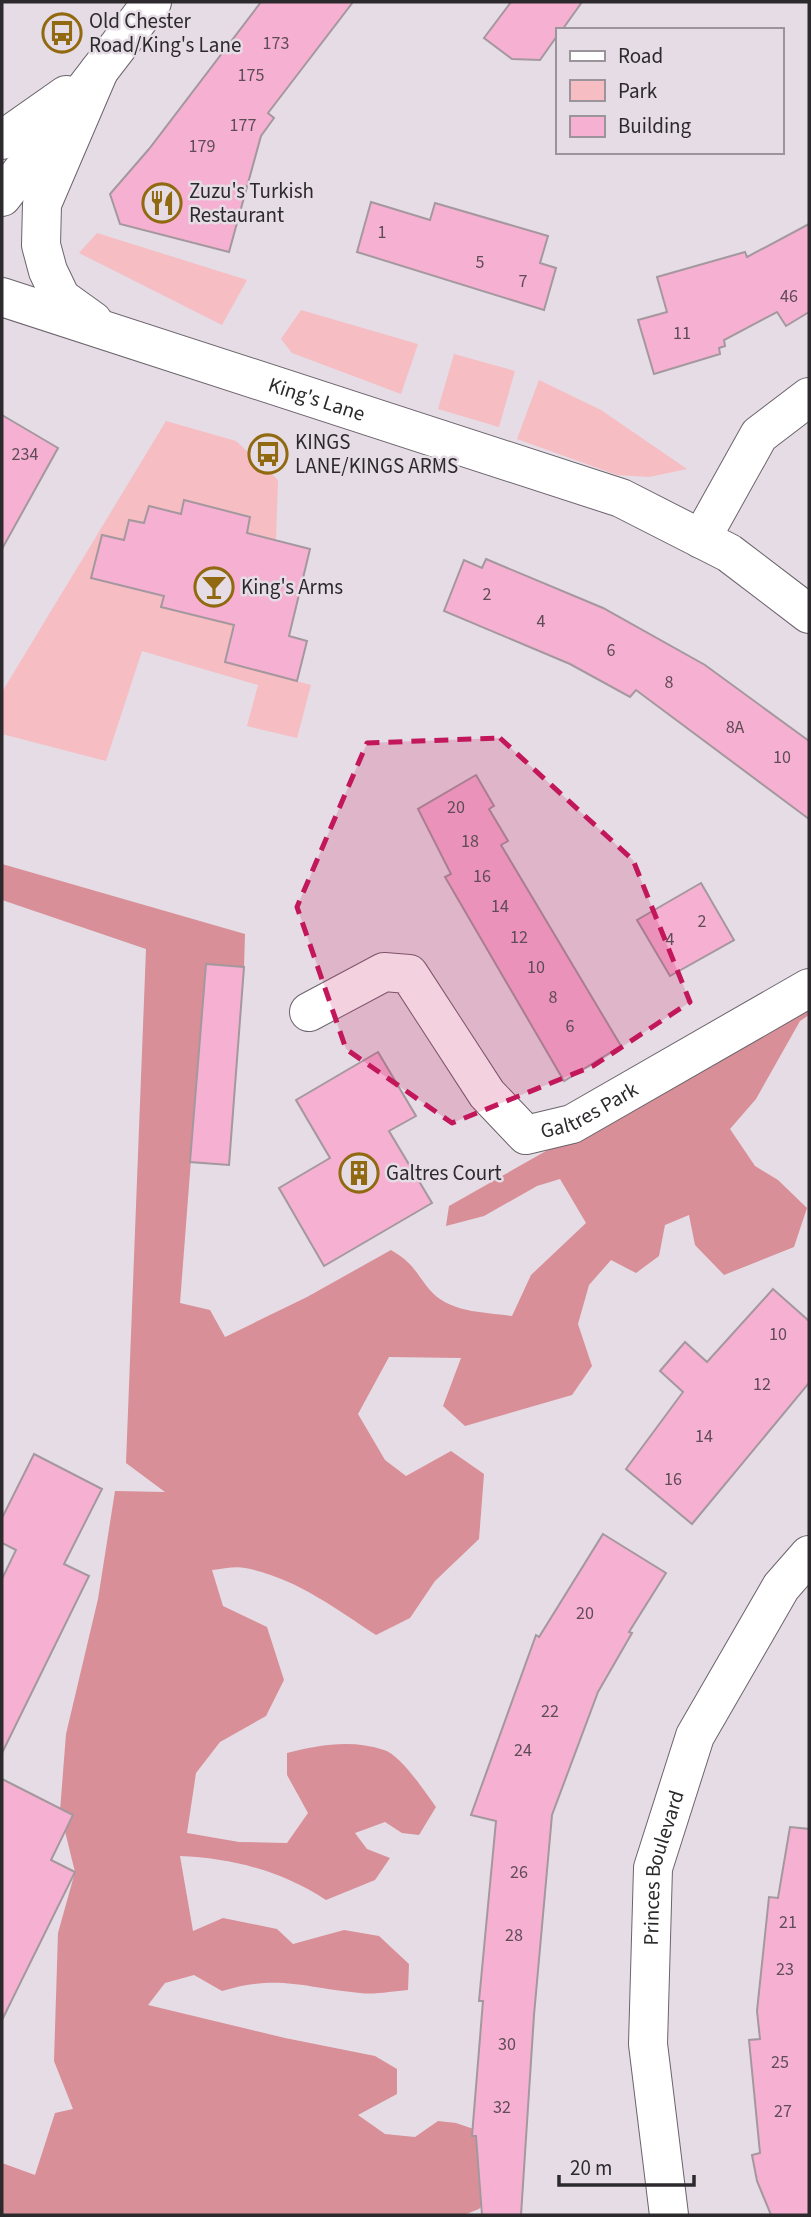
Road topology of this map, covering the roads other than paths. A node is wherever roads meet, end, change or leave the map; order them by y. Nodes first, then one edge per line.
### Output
1 (152, 2) edge
2 (99, 71) junction
3 (2, 141) edge
4 (2, 197) edge
5 (2, 297) edge
6 (107, 332) junction
7 (809, 397) edge
8 (701, 539) junction
9 (809, 614) edge
10 (809, 988) edge
11 (309, 1012) dead end
12 (809, 1555) edge
13 (669, 2215) edge

1 - 2 street
2 - 3 street
2 - 4 street
2 - 6 street
5 - 6 street, King's Lane
6 - 8 street, King's Lane
7 - 8 street
8 - 9 street, King's Lane
10 - 11 street, Galtres Park
12 - 13 street, Princes Boulevard

